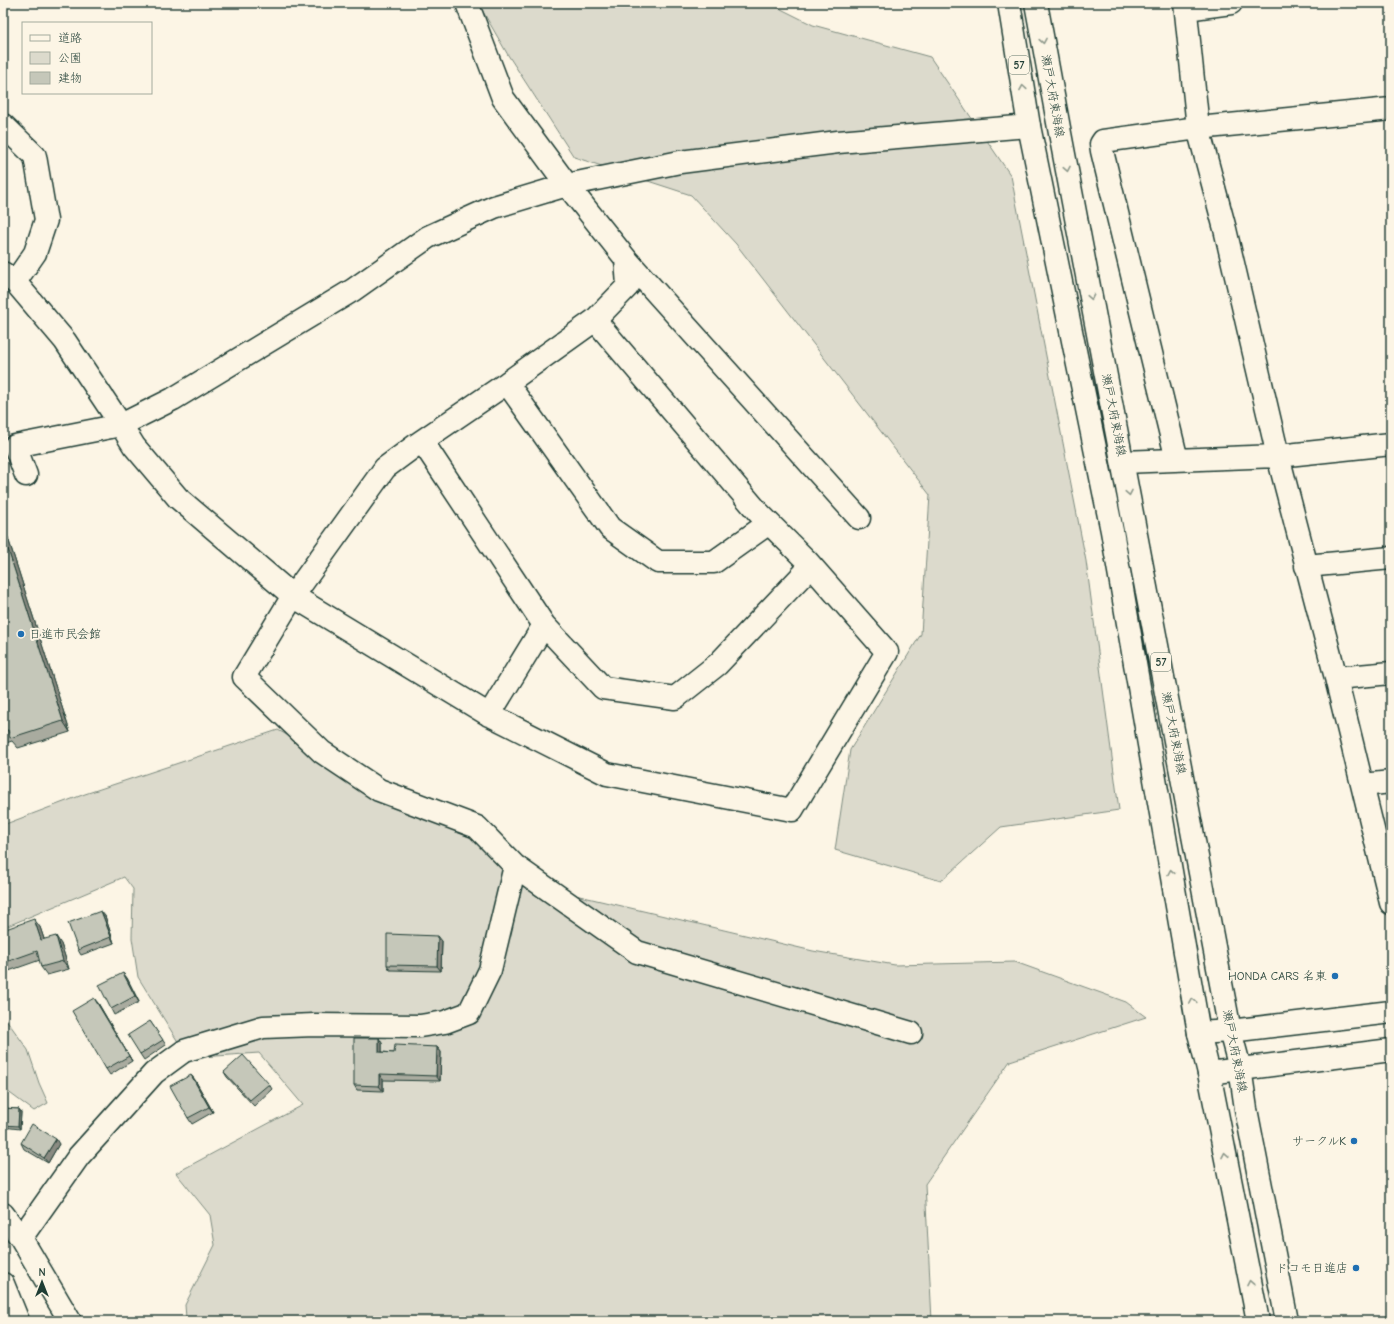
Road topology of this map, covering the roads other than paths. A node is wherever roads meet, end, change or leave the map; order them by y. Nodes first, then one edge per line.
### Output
1 (467, 3) edge
2 (1009, 3) edge
3 (1036, 3) edge
4 (1231, 3) edge
5 (1186, 6) edge
6 (1391, 109) edge
7 (3, 125) edge
8 (1029, 126) junction
9 (1198, 128) junction
10 (567, 185) junction
11 (626, 259) junction
12 (9, 278) edge
13 (595, 320) junction
14 (507, 383) junction
15 (121, 425) junction
16 (422, 440) junction
17 (1391, 444) edge
18 (1278, 456) junction
19 (1177, 460) junction
20 (1123, 462) junction
21 (26, 475) dead end
22 (859, 518) dead end
23 (769, 523) junction
24 (1391, 558) edge
25 (811, 566) junction
26 (1306, 566) junction
27 (293, 596) junction
28 (544, 625) junction
29 (1391, 673) edge
30 (1336, 678) junction
31 (489, 715) junction
32 (1391, 782) edge
33 (1363, 785) junction
34 (515, 866) junction
35 (1391, 899) edge
36 (1391, 1012) edge
37 (1230, 1031) junction
38 (911, 1033) dead end
39 (1199, 1033) junction
40 (1391, 1050) edge
41 (1240, 1068) junction
42 (1209, 1074) junction
43 (3, 1214) edge
44 (21, 1238) junction
45 (3, 1284) edge
46 (18, 1321) edge
47 (70, 1321) edge
48 (1258, 1321) edge
49 (1287, 1321) edge

1 - 10 street
8 -> 2 street, 瀬戸大府東海線 / 57
3 -> 20 street, 瀬戸大府東海線 / 57
4 - 5 street
5 - 9 street
6 - 9 street
7 - 12 street
8 - 10 street
39 -> 8 street, 瀬戸大府東海線 / 57
9 - 18 street
9 - 19 street
10 - 11 street
10 - 15 street
11 - 13 street
11 - 22 street
12 - 15 street
13 - 14 street
13 - 23 street
14 - 16 street
14 - 23 street
15 - 21 street
15 - 27 street
16 - 27 street
16 - 28 street
17 - 18 street
18 - 19 street
18 - 26 street
19 - 20 street
20 -> 37 street, 瀬戸大府東海線 / 57
23 - 25 street
24 - 26 street
25 - 28 street
25 - 31 street
26 - 30 street
27 - 31 street
27 - 34 street
28 - 31 street
29 - 30 street
30 - 33 street
32 - 33 street
33 - 35 street
34 - 38 street
34 - 44 street
36 - 37 street
37 - 39 street
37 - 41 street, 瀬戸大府東海線 / 57
39 - 42 street, 瀬戸大府東海線 / 57
40 - 41 street
41 - 42 street
41 - 49 street, 瀬戸大府東海線 / 57
48 -> 42 street, 瀬戸大府東海線 / 57
43 - 44 street
44 - 47 street
45 - 46 street

